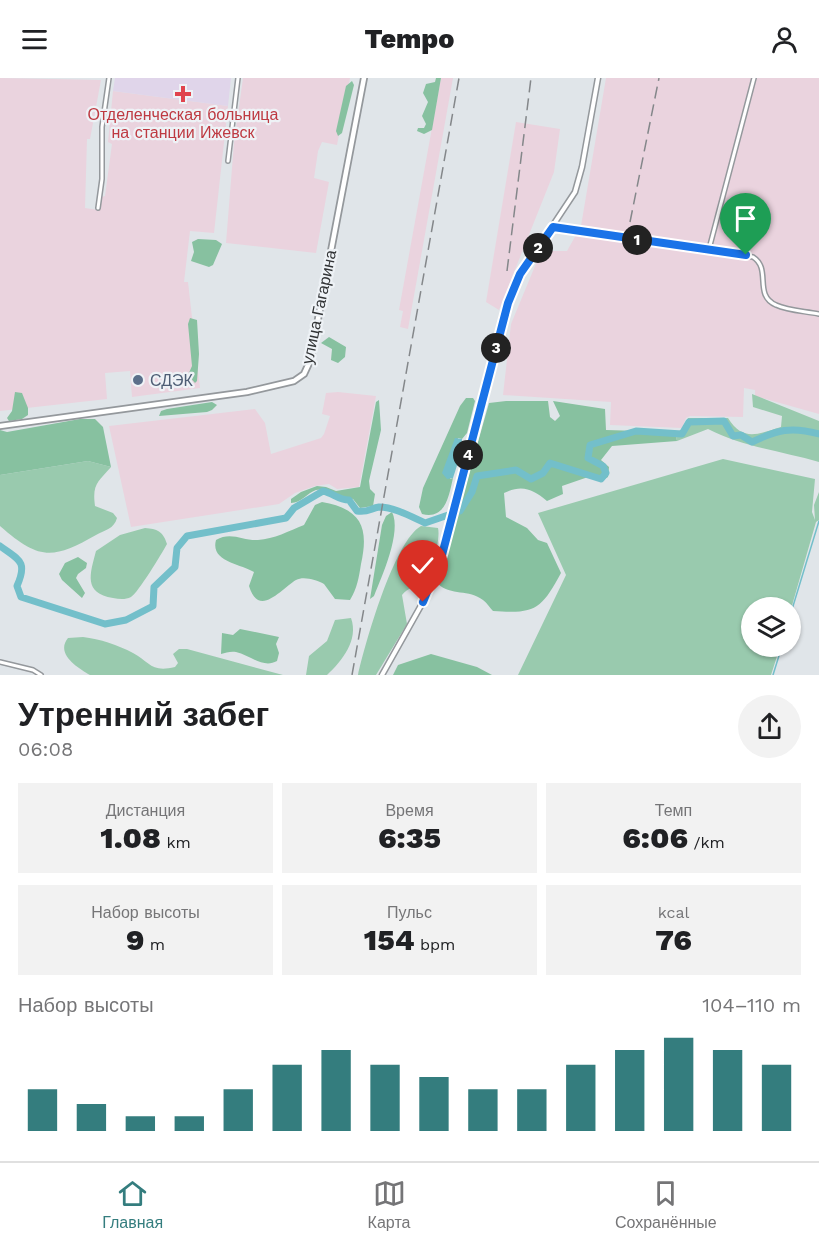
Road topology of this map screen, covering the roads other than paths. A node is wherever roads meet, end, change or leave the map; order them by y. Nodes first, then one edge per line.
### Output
1 (110, 78) edge
2 (238, 78) edge
3 (364, 78) edge
4 (598, 78) edge
5 (754, 78) edge
6 (228, 161) dead end
7 (98, 208) dead end
8 (553, 227) junction
9 (709, 249) junction
10 (819, 314) edge
11 (0, 426) edge
12 (0, 662) edge
13 (41, 675) edge
14 (382, 675) edge

1 - 7 street
2 - 6 street
3 - 11 main road, улица Гагарина
4 - 8 main road
5 - 9 street
8 - 9 street
8 - 14 main road
9 - 10 street
12 - 13 street

